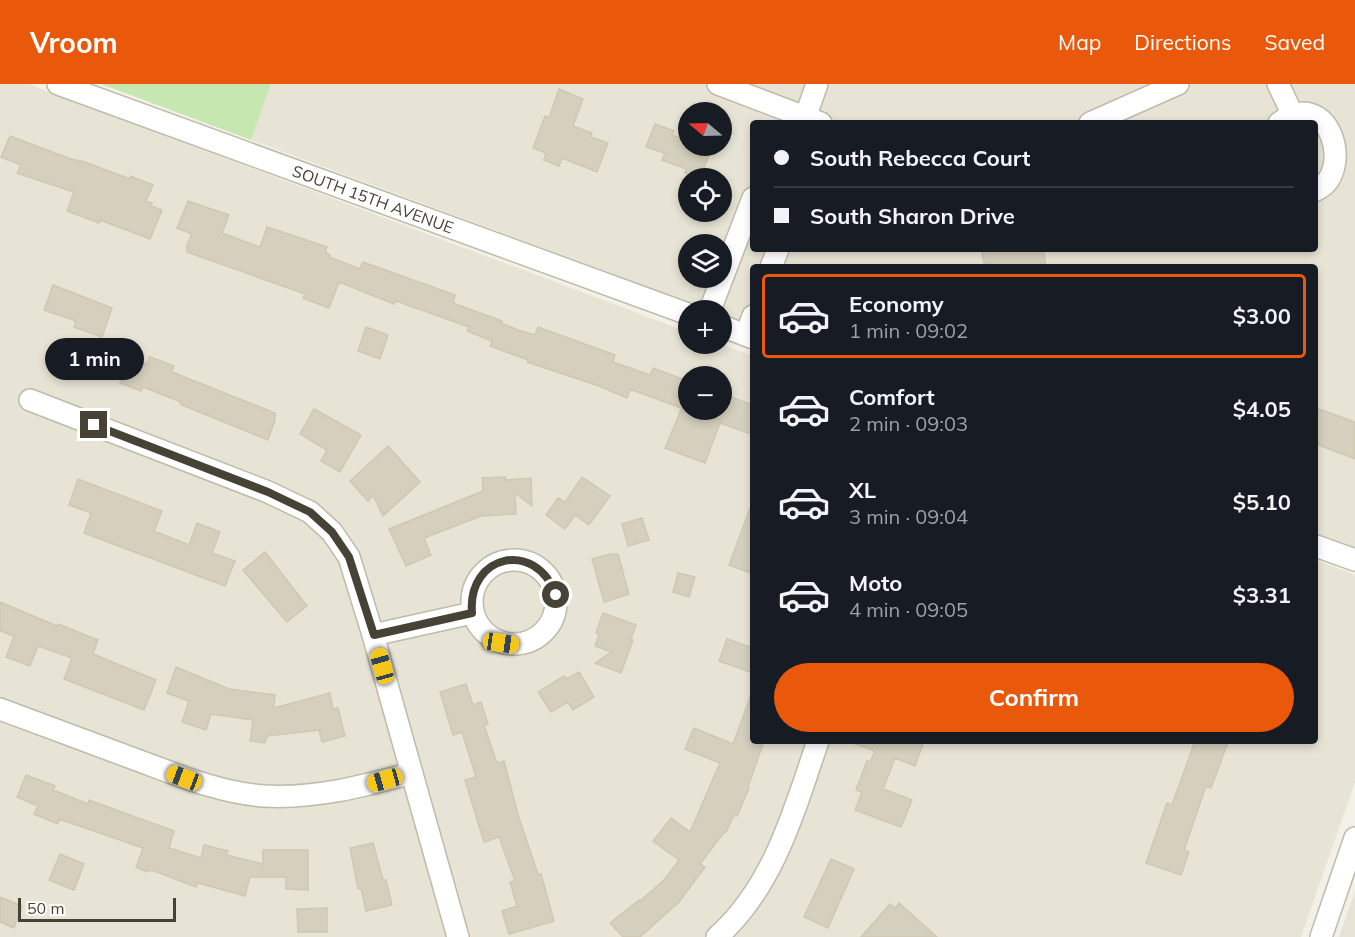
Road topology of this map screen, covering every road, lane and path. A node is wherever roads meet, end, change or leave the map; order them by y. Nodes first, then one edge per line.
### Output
1 (58, 84) edge
2 (718, 84) edge
3 (818, 84) edge
4 (1178, 84) edge
5 (1278, 84) edge
6 (1285, 118) edge
7 (803, 120) edge
8 (809, 120) edge
9 (1097, 120) edge
10 (1318, 189) edge
11 (750, 206) edge
12 (714, 300) edge
13 (678, 310) edge
14 (732, 327) edge
15 (750, 330) edge
16 (30, 400) dead end
17 (1318, 547) edge
18 (1355, 560) edge
19 (472, 613) junction
20 (374, 635) junction
21 (0, 709) edge
22 (817, 744) edge
23 (412, 773) junction
24 (1355, 838) edge
25 (726, 934) edge
26 (458, 937) edge
27 (1321, 937) edge

1 - 13 street, SOUTH 15TH AVENUE
2 - 7 street
3 - 8 street
4 - 9 street
5 - 6 street
6 - 10 street
11 - 12 street
14 - 15 street
16 - 20 street
17 - 18 street
19 - 19 street
19 - 20 street
20 - 23 street
21 - 23 street
22 - 25 street
23 - 26 street
24 - 27 street

